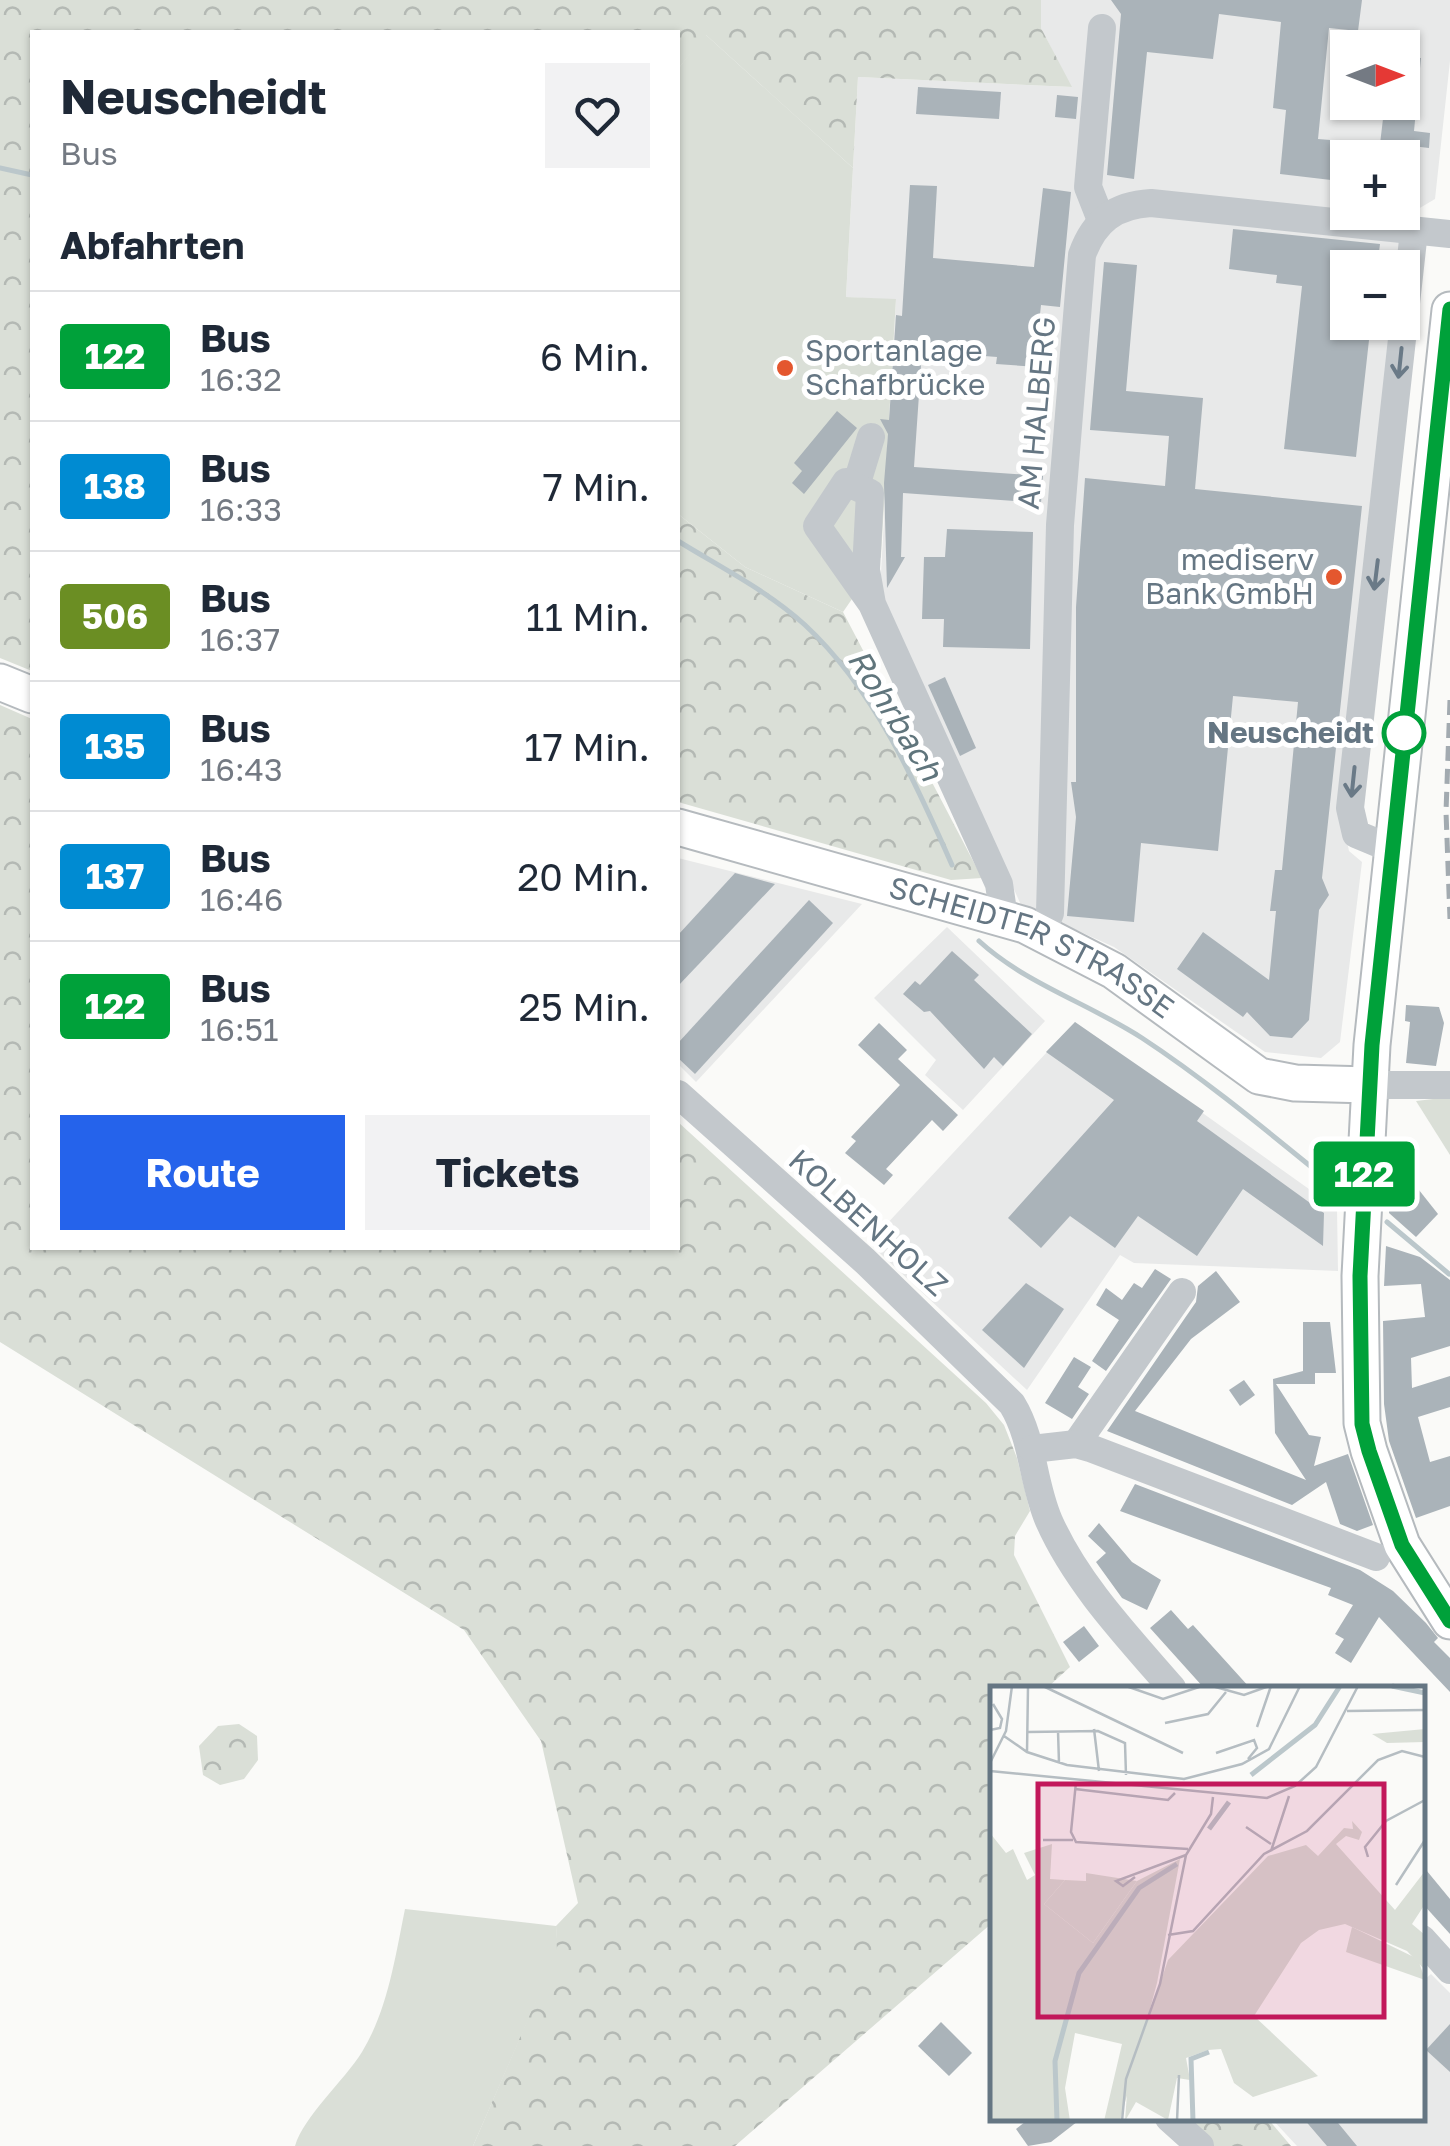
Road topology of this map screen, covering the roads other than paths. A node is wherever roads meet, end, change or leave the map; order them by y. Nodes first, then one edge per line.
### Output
1 (1102, 28) dead end
2 (1101, 220) junction
3 (1414, 231) junction
4 (1450, 234) edge
5 (1450, 310) edge
6 (870, 437) dead end
7 (1435, 453) junction
8 (1387, 478) junction
9 (856, 486) junction
10 (872, 604) junction
11 (1368, 650) junction
12 (1412, 656) junction
13 (0, 682) edge
14 (30, 693) edge
15 (680, 828) edge
16 (1392, 850) junction
17 (1004, 918) junction
18 (1042, 933) junction
19 (1369, 1085) junction
20 (1450, 1085) edge
21 (680, 1096) edge
22 (1182, 1292) dead end
23 (1076, 1444) junction
24 (1032, 1449) junction
25 (1376, 1557) dead end
26 (1450, 1621) edge
27 (1170, 1686) edge
28 (1425, 1942) edge
29 (1450, 1970) edge
30 (1172, 2121) edge
31 (1200, 2146) edge

1 - 2 street
2 - 3 street
2 - 18 street, AM HALBERG
3 - 4 street
3 -> 8 street
5 - 7 main road
6 - 9 street
7 - 8 street
7 - 12 main road
8 -> 11 street
9 - 10 street
9 - 10 street
10 - 17 street
11 - 12 street
11 -> 16 street
12 - 16 main road
13 - 14 main road
15 - 17 main road, SCHEIDTER STRASSE
16 - 19 main road
17 - 18 main road, SCHEIDTER STRASSE
18 - 19 main road, SCHEIDTER STRASSE
19 - 20 street
19 - 26 main road
21 - 24 street, KOLBENHOLZ
22 - 23 street
23 - 24 street
23 - 25 street
24 - 27 street
28 - 29 street
30 - 31 street

